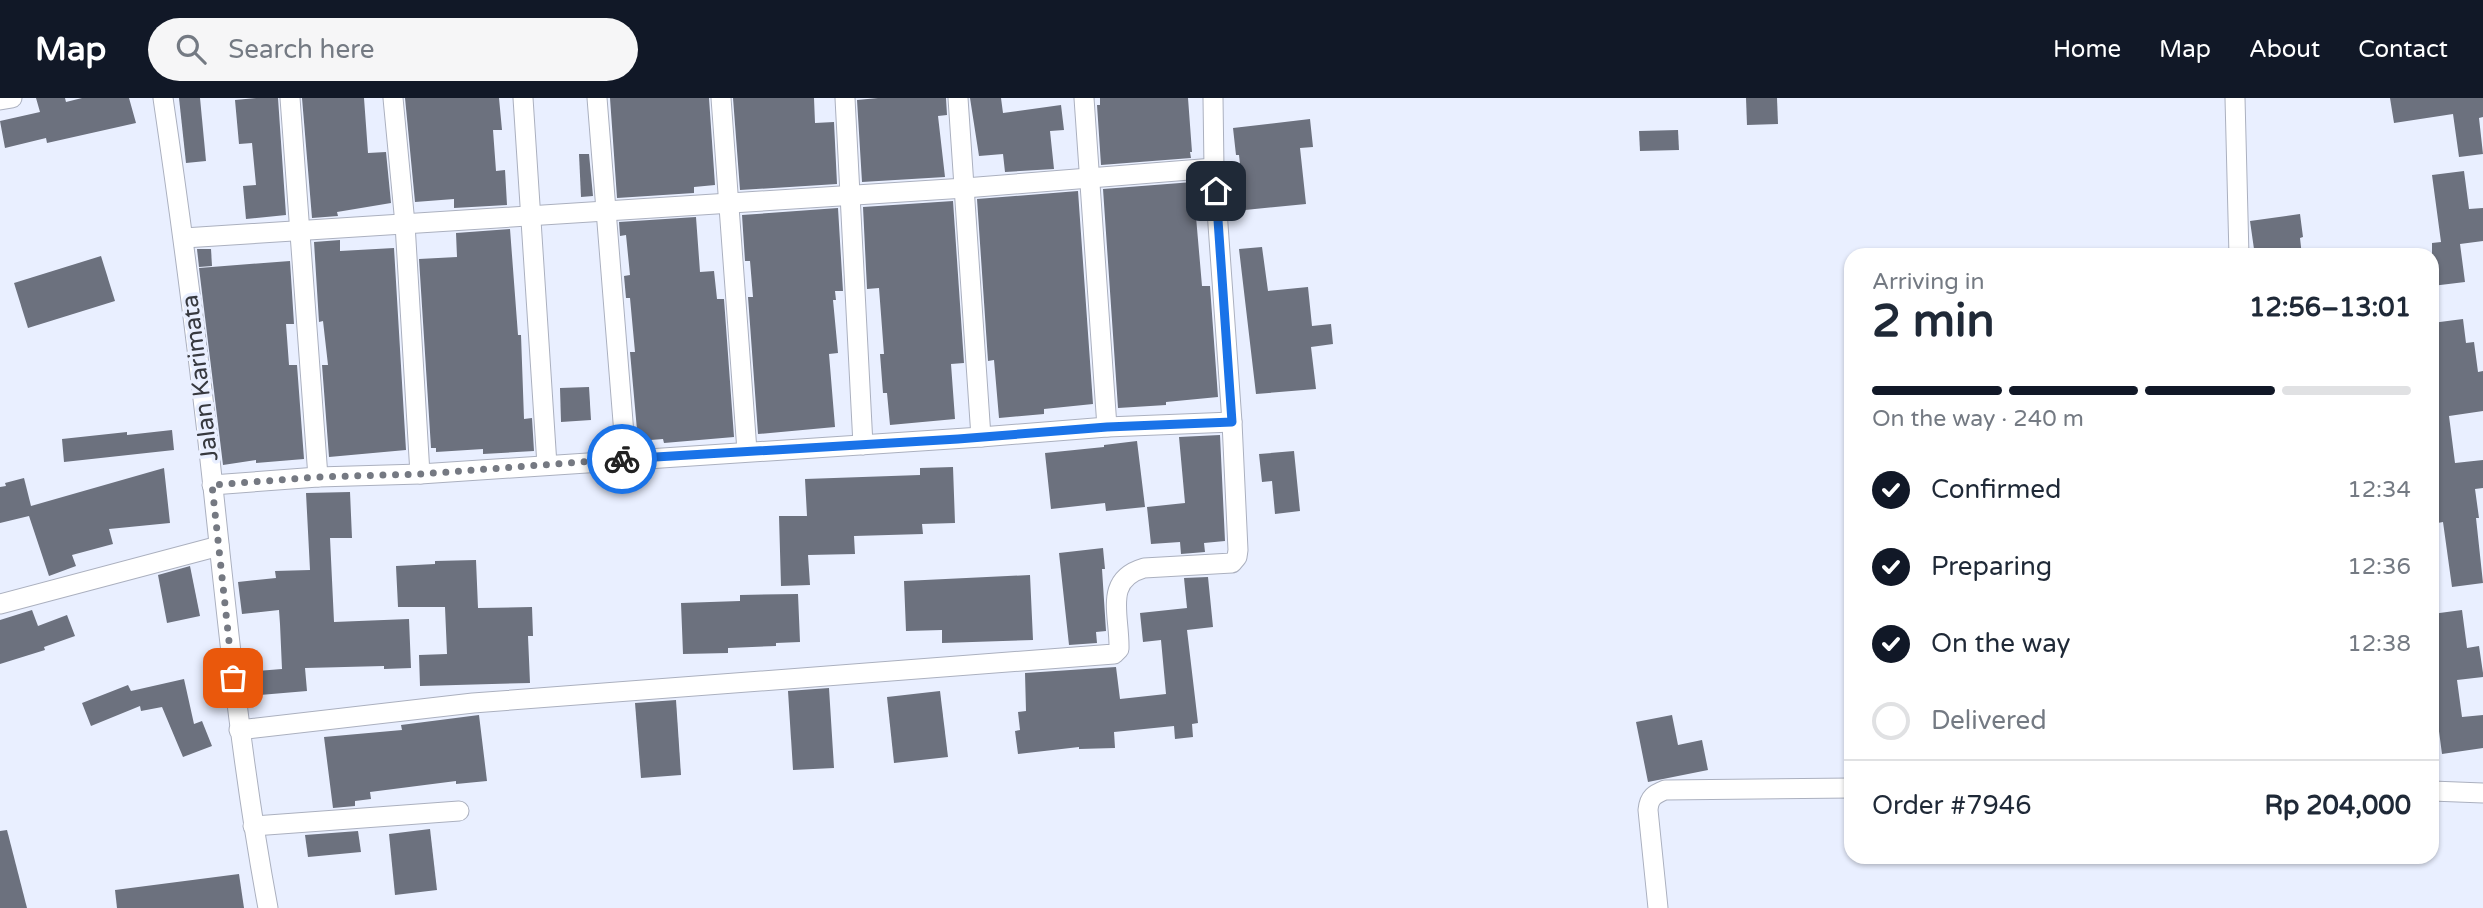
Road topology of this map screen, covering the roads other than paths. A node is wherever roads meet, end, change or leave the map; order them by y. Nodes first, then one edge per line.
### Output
1 (12, 98) edge
2 (163, 98) edge
3 (290, 98) edge
4 (393, 98) edge
5 (523, 98) edge
6 (597, 98) edge
7 (721, 98) edge
8 (845, 98) edge
9 (958, 98) edge
10 (1084, 98) edge
11 (1213, 98) edge
12 (2235, 98) edge
13 (0, 100) edge
14 (1214, 168) junction
15 (1090, 178) junction
16 (965, 188) junction
17 (849, 194) junction
18 (729, 203) junction
19 (607, 212) junction
20 (533, 217) junction
21 (405, 224) junction
22 (300, 232) junction
23 (184, 238) junction
24 (2239, 248) edge
25 (1232, 422) junction
26 (1107, 427) junction
27 (981, 437) junction
28 (863, 445) junction
29 (747, 451) junction
30 (626, 459) junction
31 (547, 465) junction
32 (421, 474) junction
33 (318, 477) junction
34 (212, 485) junction
35 (219, 546) junction
36 (0, 604) edge
37 (239, 730) junction
38 (1844, 788) edge
39 (2439, 791) edge
40 (2483, 793) edge
41 (459, 811) dead end
42 (253, 826) junction
43 (268, 908) edge
44 (1658, 908) edge

1 - 13 street
2 - 23 street, Jalan Karimata
3 - 22 street
4 - 21 street
5 - 20 street
6 - 19 street
7 - 18 street
8 - 17 street
9 - 16 street
10 - 15 street
11 - 14 street
12 - 24 street
14 - 15 street
14 - 25 street
15 - 16 street
15 - 26 street
16 - 17 street
16 - 27 street
17 - 18 street
17 - 28 street
18 - 19 street
18 - 29 street
19 - 20 street
19 - 30 street
20 - 21 street
20 - 31 street
21 - 22 street
21 - 32 street
22 - 23 street
22 - 33 street
23 - 34 street, Jalan Karimata
25 - 26 street
25 - 37 street
26 - 27 street
27 - 28 street
28 - 29 street
29 - 30 street
30 - 31 street
31 - 32 street
32 - 33 street
33 - 34 street
34 - 35 street, Jalan Karimata
35 - 36 street
35 - 37 street, Jalan Karimata
37 - 42 street, Jalan Karimata
38 - 44 street
39 - 40 street
41 - 42 street
42 - 43 street, Jalan Karimata

